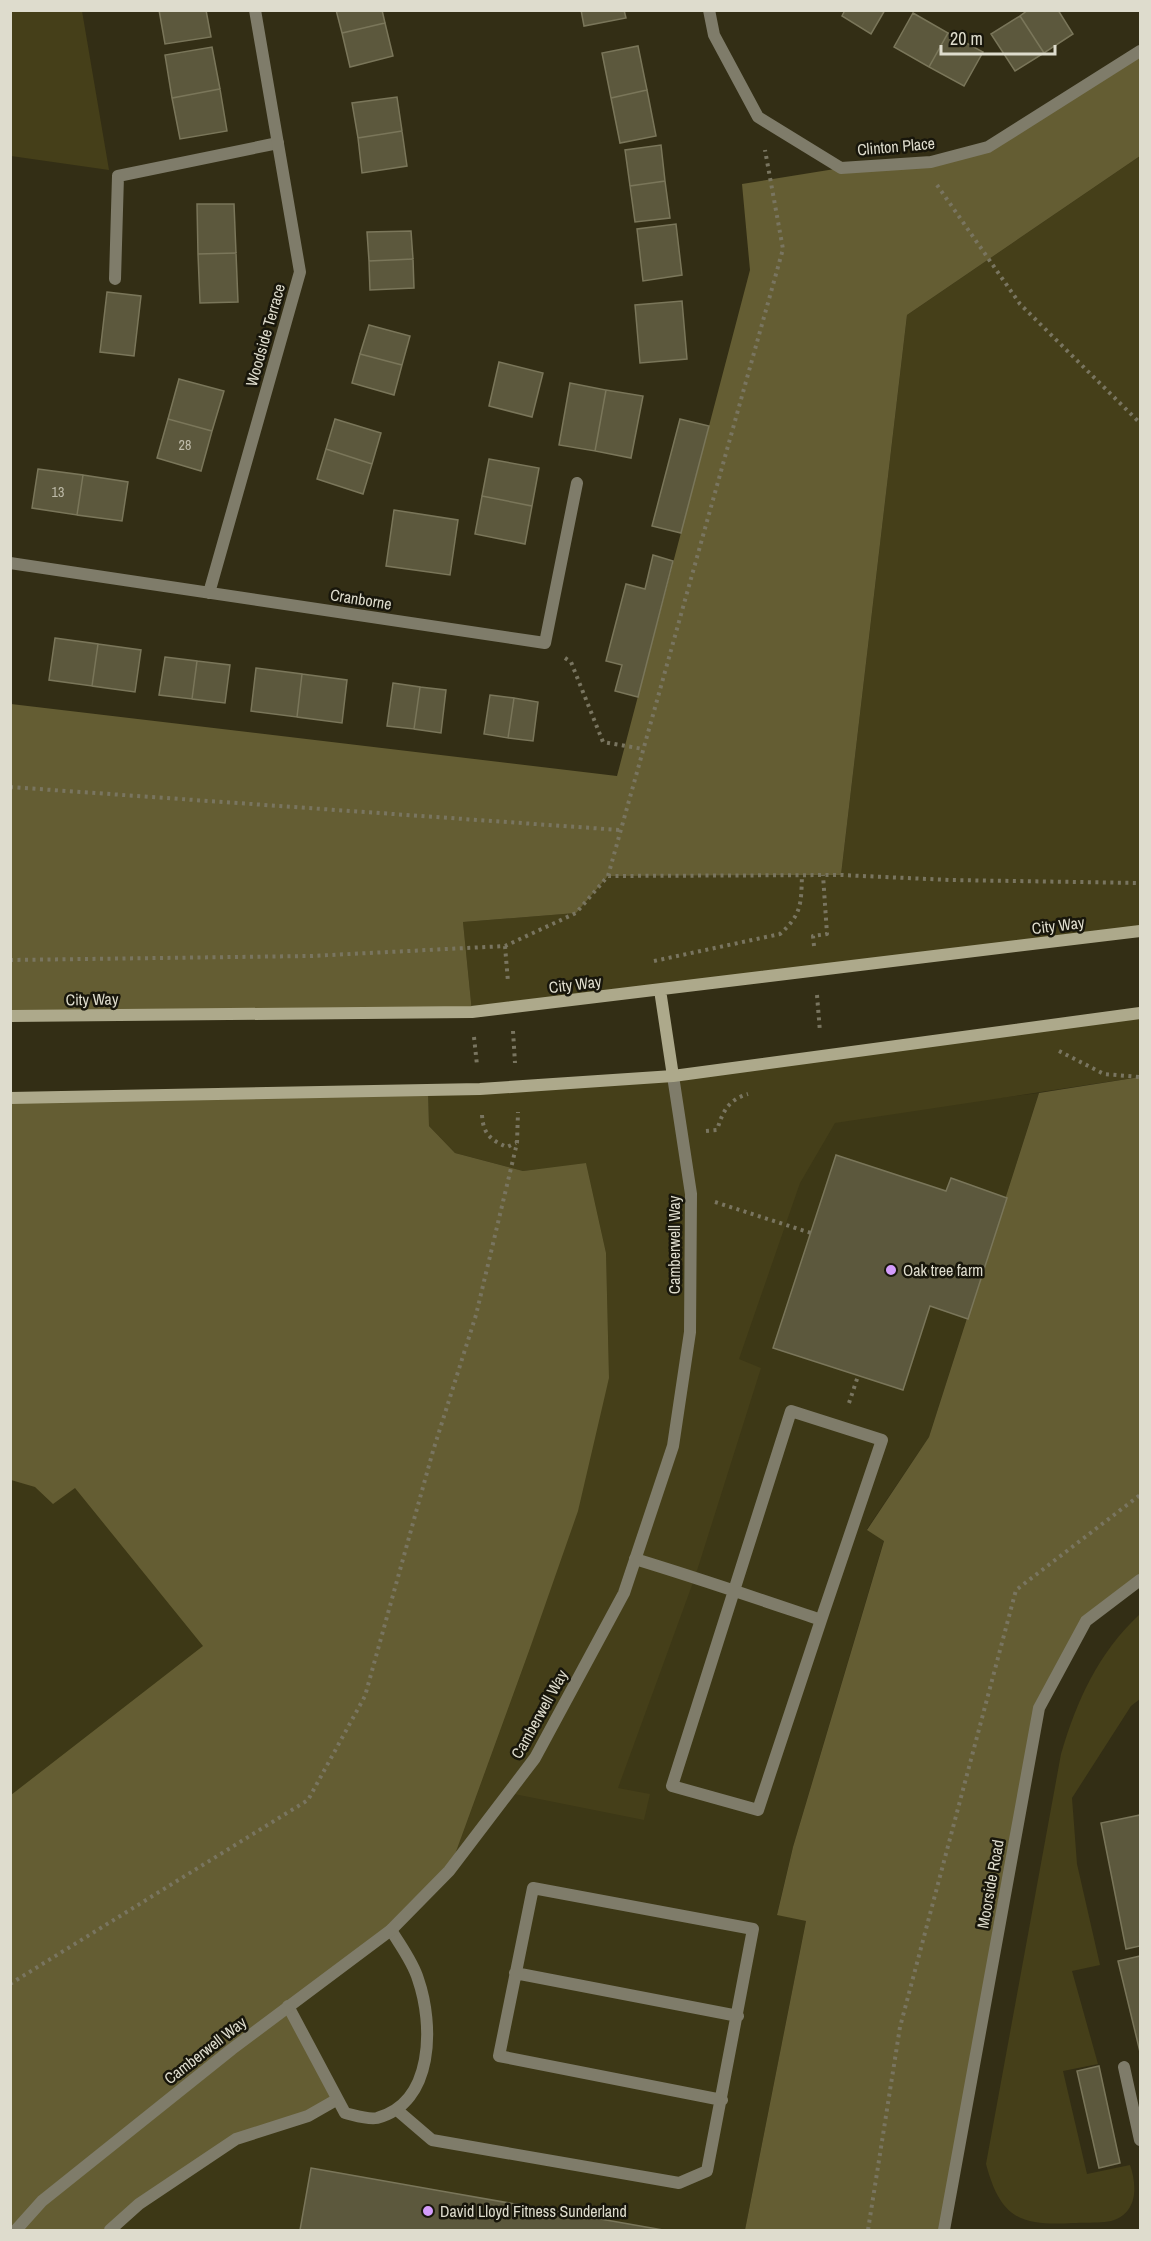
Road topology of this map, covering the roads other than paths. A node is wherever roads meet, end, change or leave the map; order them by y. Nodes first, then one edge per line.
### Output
1 (255, 10) edge
2 (709, 10) edge
3 (1140, 51) edge
4 (278, 143) junction
5 (115, 279) dead end
6 (577, 483) dead end
7 (10, 563) edge
8 (209, 593) junction
9 (1140, 931) edge
10 (660, 990) junction
11 (1140, 1013) edge
12 (10, 1016) edge
13 (673, 1076) junction
14 (10, 1098) edge
15 (635, 1559) junction
16 (1140, 1580) edge
17 (734, 1590) junction
18 (821, 1620) junction
19 (391, 1930) junction
20 (515, 1973) junction
21 (288, 2007) junction
22 (738, 2016) junction
23 (1124, 2067) dead end
24 (336, 2100) junction
25 (722, 2100) junction
26 (397, 2110) junction
27 (1140, 2140) edge
28 (16, 2230) edge
29 (110, 2230) edge
30 (944, 2230) edge

1 - 4 street, Woodside Terrace
2 - 3 street, Clinton Place
4 - 5 street
4 - 8 street, Woodside Terrace
6 - 8 street, Cranborne
7 - 8 street, Cranborne
9 - 10 main road, City Way
10 - 12 main road, City Way
10 - 13 main road
11 - 13 main road
13 - 14 main road
13 - 15 street, Camberwell Way
15 - 17 street
15 - 19 street, Camberwell Way
16 - 30 street, Moorside Road
17 - 18 street
17 - 18 street
17 - 18 street
19 - 21 street, Camberwell Way
19 - 26 street
20 - 22 street
20 - 22 street
20 - 25 street
21 - 24 street
21 - 28 street, Camberwell Way
22 - 25 street
23 - 27 street
24 - 26 street
24 - 29 street
25 - 26 street

